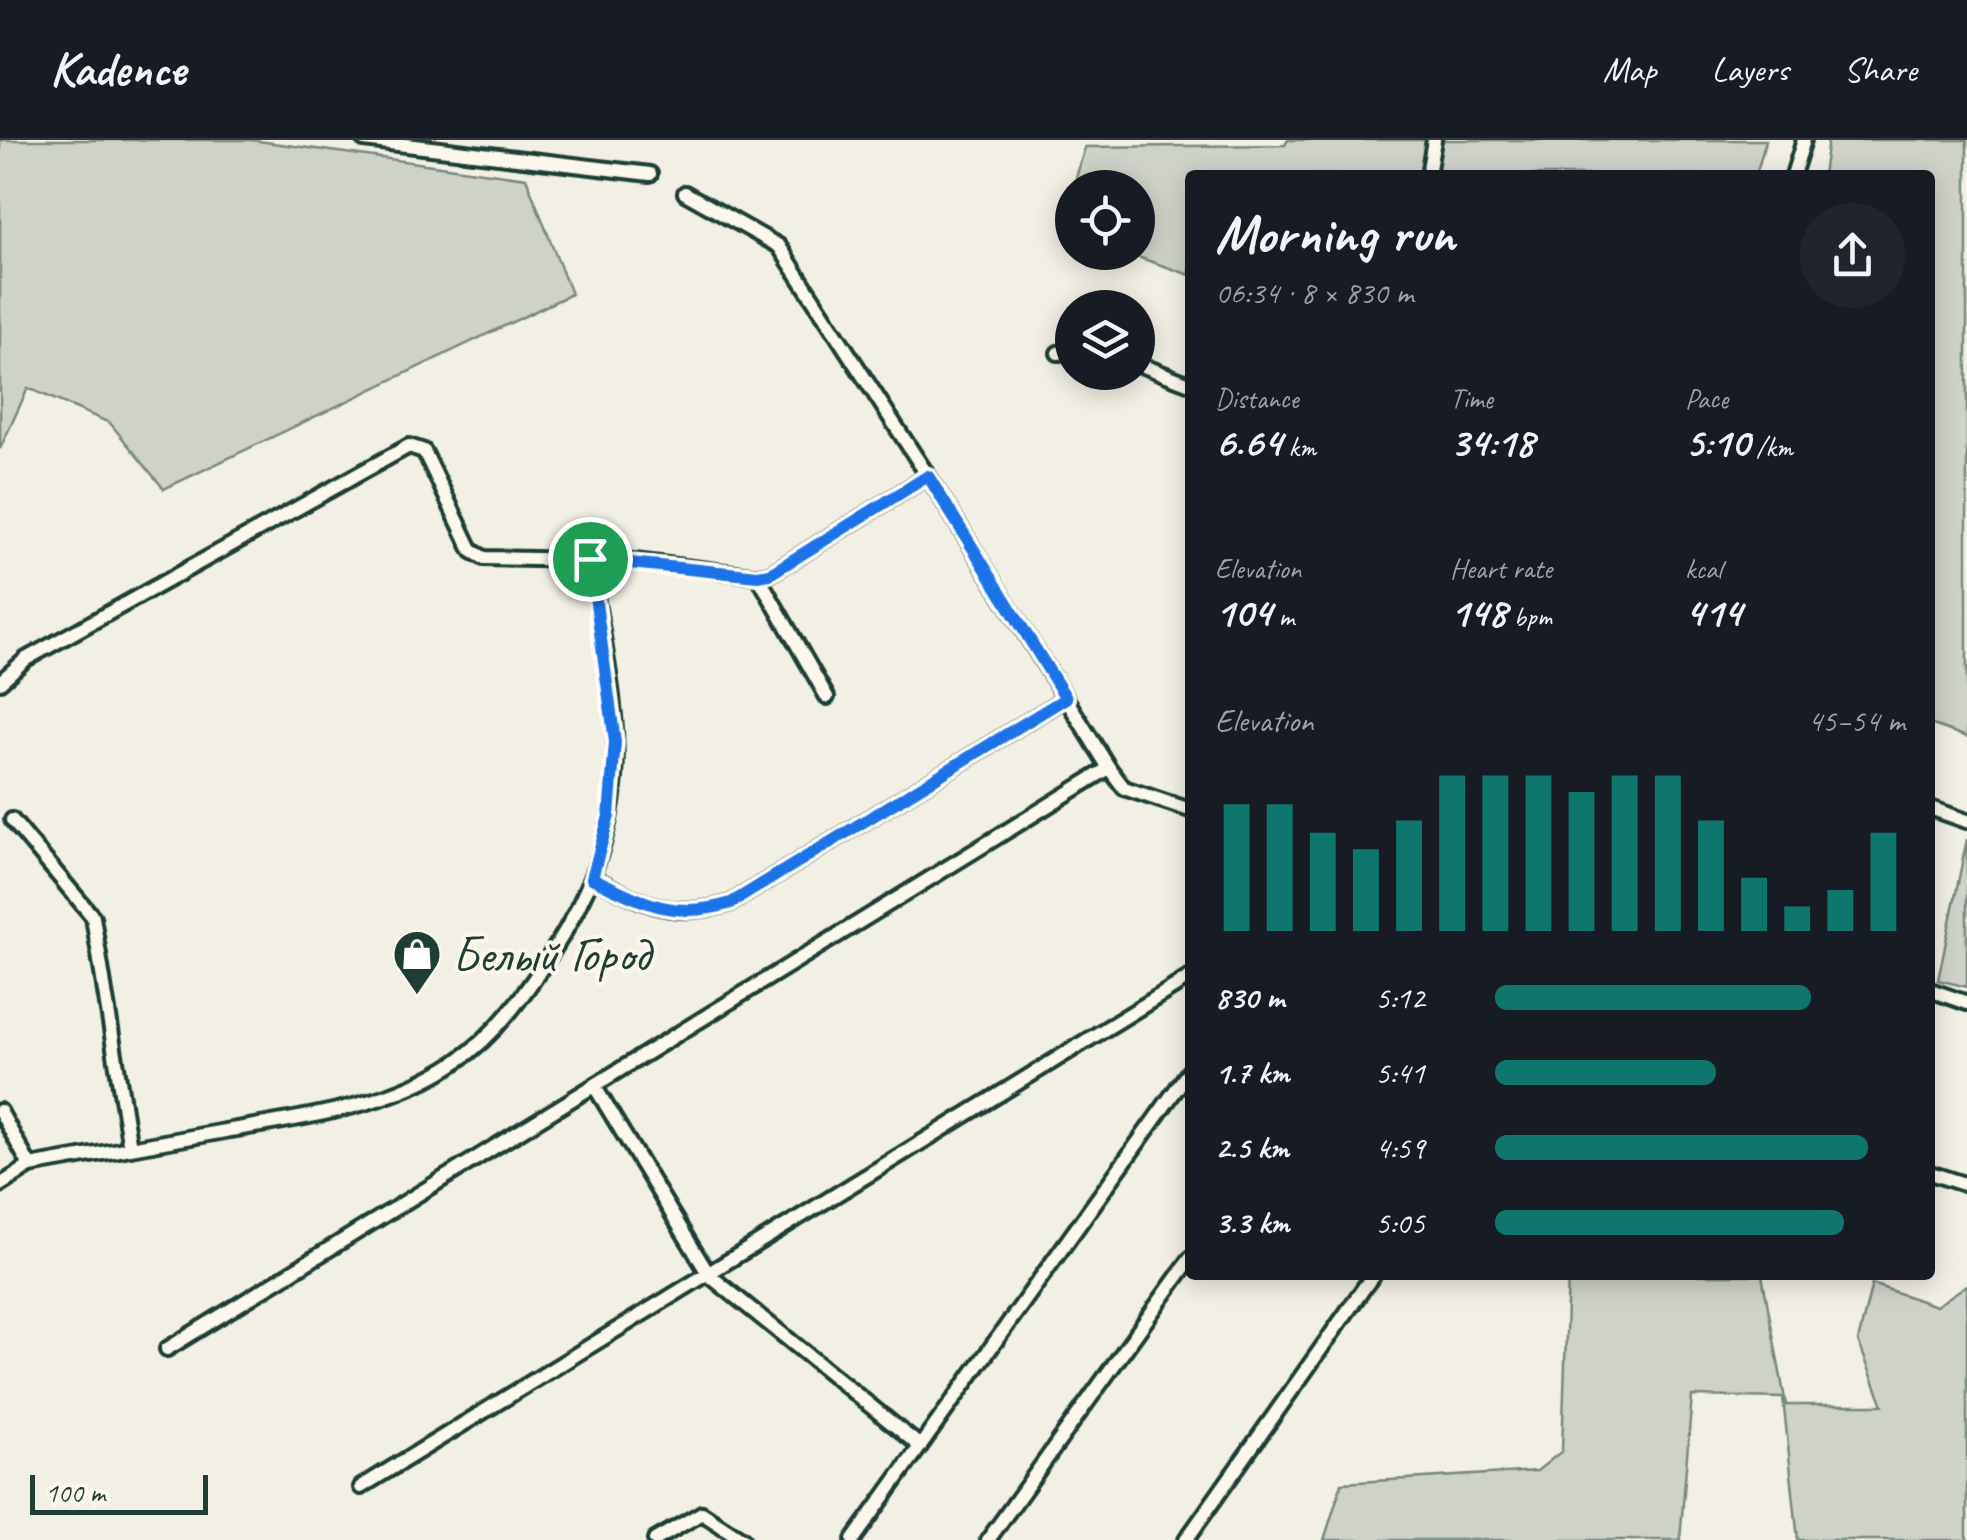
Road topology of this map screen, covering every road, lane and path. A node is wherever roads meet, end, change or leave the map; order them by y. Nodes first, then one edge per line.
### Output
1 (364, 140) edge
2 (1434, 140) edge
3 (1804, 140) edge
4 (1429, 170) edge
5 (1795, 170) edge
6 (650, 174) dead end
7 (685, 194) dead end
8 (1155, 371) edge
9 (1185, 382) edge
10 (928, 476) junction
11 (590, 559) junction
12 (758, 576) junction
13 (0, 682) edge
14 (828, 697) dead end
15 (1066, 698) junction
16 (1109, 768) junction
17 (1185, 808) edge
18 (1935, 810) edge
19 (12, 820) dead end
20 (1967, 821) edge
21 (592, 878) junction
22 (1185, 980) edge
23 (1935, 992) edge
24 (1967, 1004) edge
25 (1185, 1077) edge
26 (595, 1087) junction
27 (0, 1111) edge
28 (130, 1148) junction
29 (30, 1166) junction
30 (1935, 1174) edge
31 (0, 1185) edge
32 (1967, 1185) edge
33 (1185, 1266) edge
34 (709, 1275) junction
35 (1369, 1280) edge
36 (167, 1349) dead end
37 (920, 1446) junction
38 (362, 1486) dead end
39 (735, 1538) edge
40 (655, 1540) edge
41 (853, 1540) edge
42 (988, 1540) edge
43 (1186, 1540) edge

1 - 6 street
2 - 4 street
3 - 5 street
7 - 10 street
8 - 9 street
10 - 12 street
10 - 15 street
11 - 12 street
11 - 13 street
11 - 21 street
12 - 14 street
15 - 16 street
15 - 21 street
16 - 17 street
16 - 26 street
18 - 20 street
19 - 28 street
21 - 28 street
22 - 34 street
23 - 24 street
25 - 37 street
26 - 34 street
26 - 36 street
27 - 29 street
28 - 29 street
29 - 31 street
30 - 32 street
33 - 42 street
34 - 37 street
34 - 38 street
35 - 43 street
37 - 41 street
39 - 40 street

